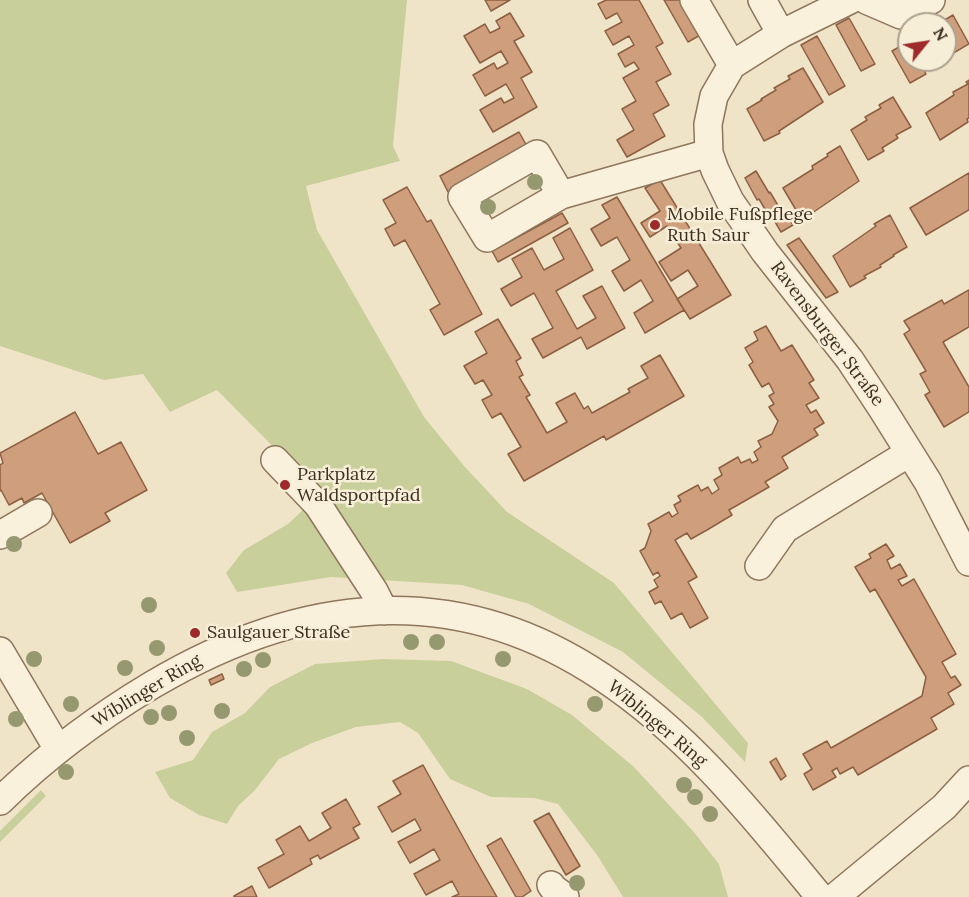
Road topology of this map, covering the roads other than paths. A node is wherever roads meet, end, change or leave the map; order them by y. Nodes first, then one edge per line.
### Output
1 (694, 0) edge
2 (762, 0) edge
3 (849, 0) edge
4 (866, 0) edge
5 (931, 0) edge
6 (782, 34) junction
7 (732, 65) junction
8 (710, 153) junction
9 (561, 195) dead end
10 (909, 453) junction
11 (275, 460) dead end
12 (38, 513) dead end
13 (0, 535) edge
14 (968, 557) edge
15 (759, 566) dead end
16 (384, 611) junction
17 (0, 651) edge
18 (58, 749) junction
19 (969, 780) edge
20 (0, 801) edge
21 (820, 897) edge
22 (835, 897) edge

1 - 7 street
2 - 6 street
3 - 6 street, Ravensburger Straße
4 - 5 street
6 - 7 street, Ravensburger Straße
7 - 8 street, Ravensburger Straße
8 - 9 street
8 - 10 street, Ravensburger Straße
10 - 14 street, Ravensburger Straße
10 - 15 street
11 - 16 street
12 - 13 street
16 - 18 street, Wiblinger Ring
16 - 21 street, Wiblinger Ring
17 - 18 street
18 - 20 street, Wiblinger Ring
19 - 22 street

